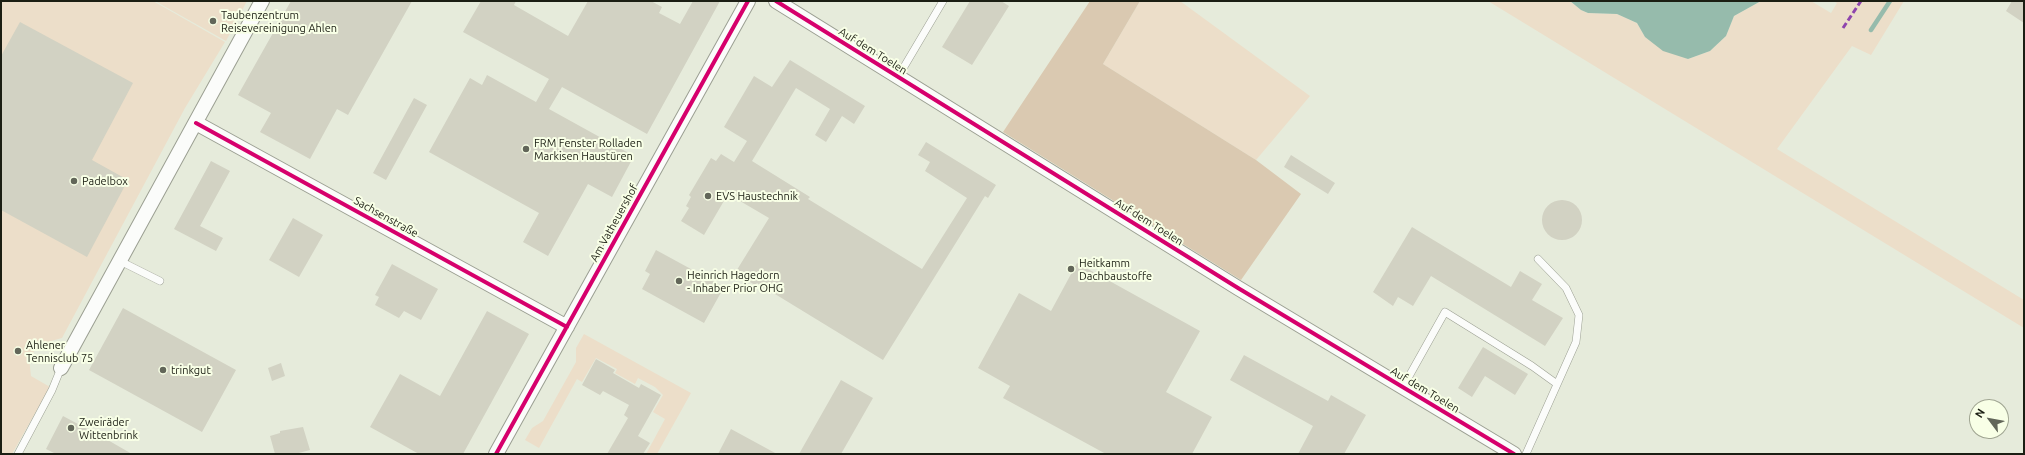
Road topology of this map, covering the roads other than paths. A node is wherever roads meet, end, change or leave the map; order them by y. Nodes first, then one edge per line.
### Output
1 (262, 1) edge
2 (748, 1) edge
3 (776, 1) edge
4 (942, 1) edge
5 (898, 76) junction
6 (196, 123) junction
7 (1538, 259) dead end
8 (120, 261) junction
9 (160, 281) dead end
10 (567, 327) junction
11 (61, 368) joint
12 (1557, 384) junction
13 (1403, 387) junction
14 (18, 454) edge
15 (496, 454) edge
16 (1514, 454) edge
17 (1526, 454) edge

1 - 6 street
2 - 10 street, Am Vatheuershof
3 - 5 street, Auf dem Toelen
4 - 5 lane
5 - 13 street, Auf dem Toelen
6 - 8 street
6 - 10 street, Sachsenstraße
7 - 12 lane
8 - 9 lane
8 - 11 street
10 - 15 street, Am Vatheuershof
11 - 14 lane
12 - 13 lane
12 - 17 lane
13 - 16 street, Auf dem Toelen

